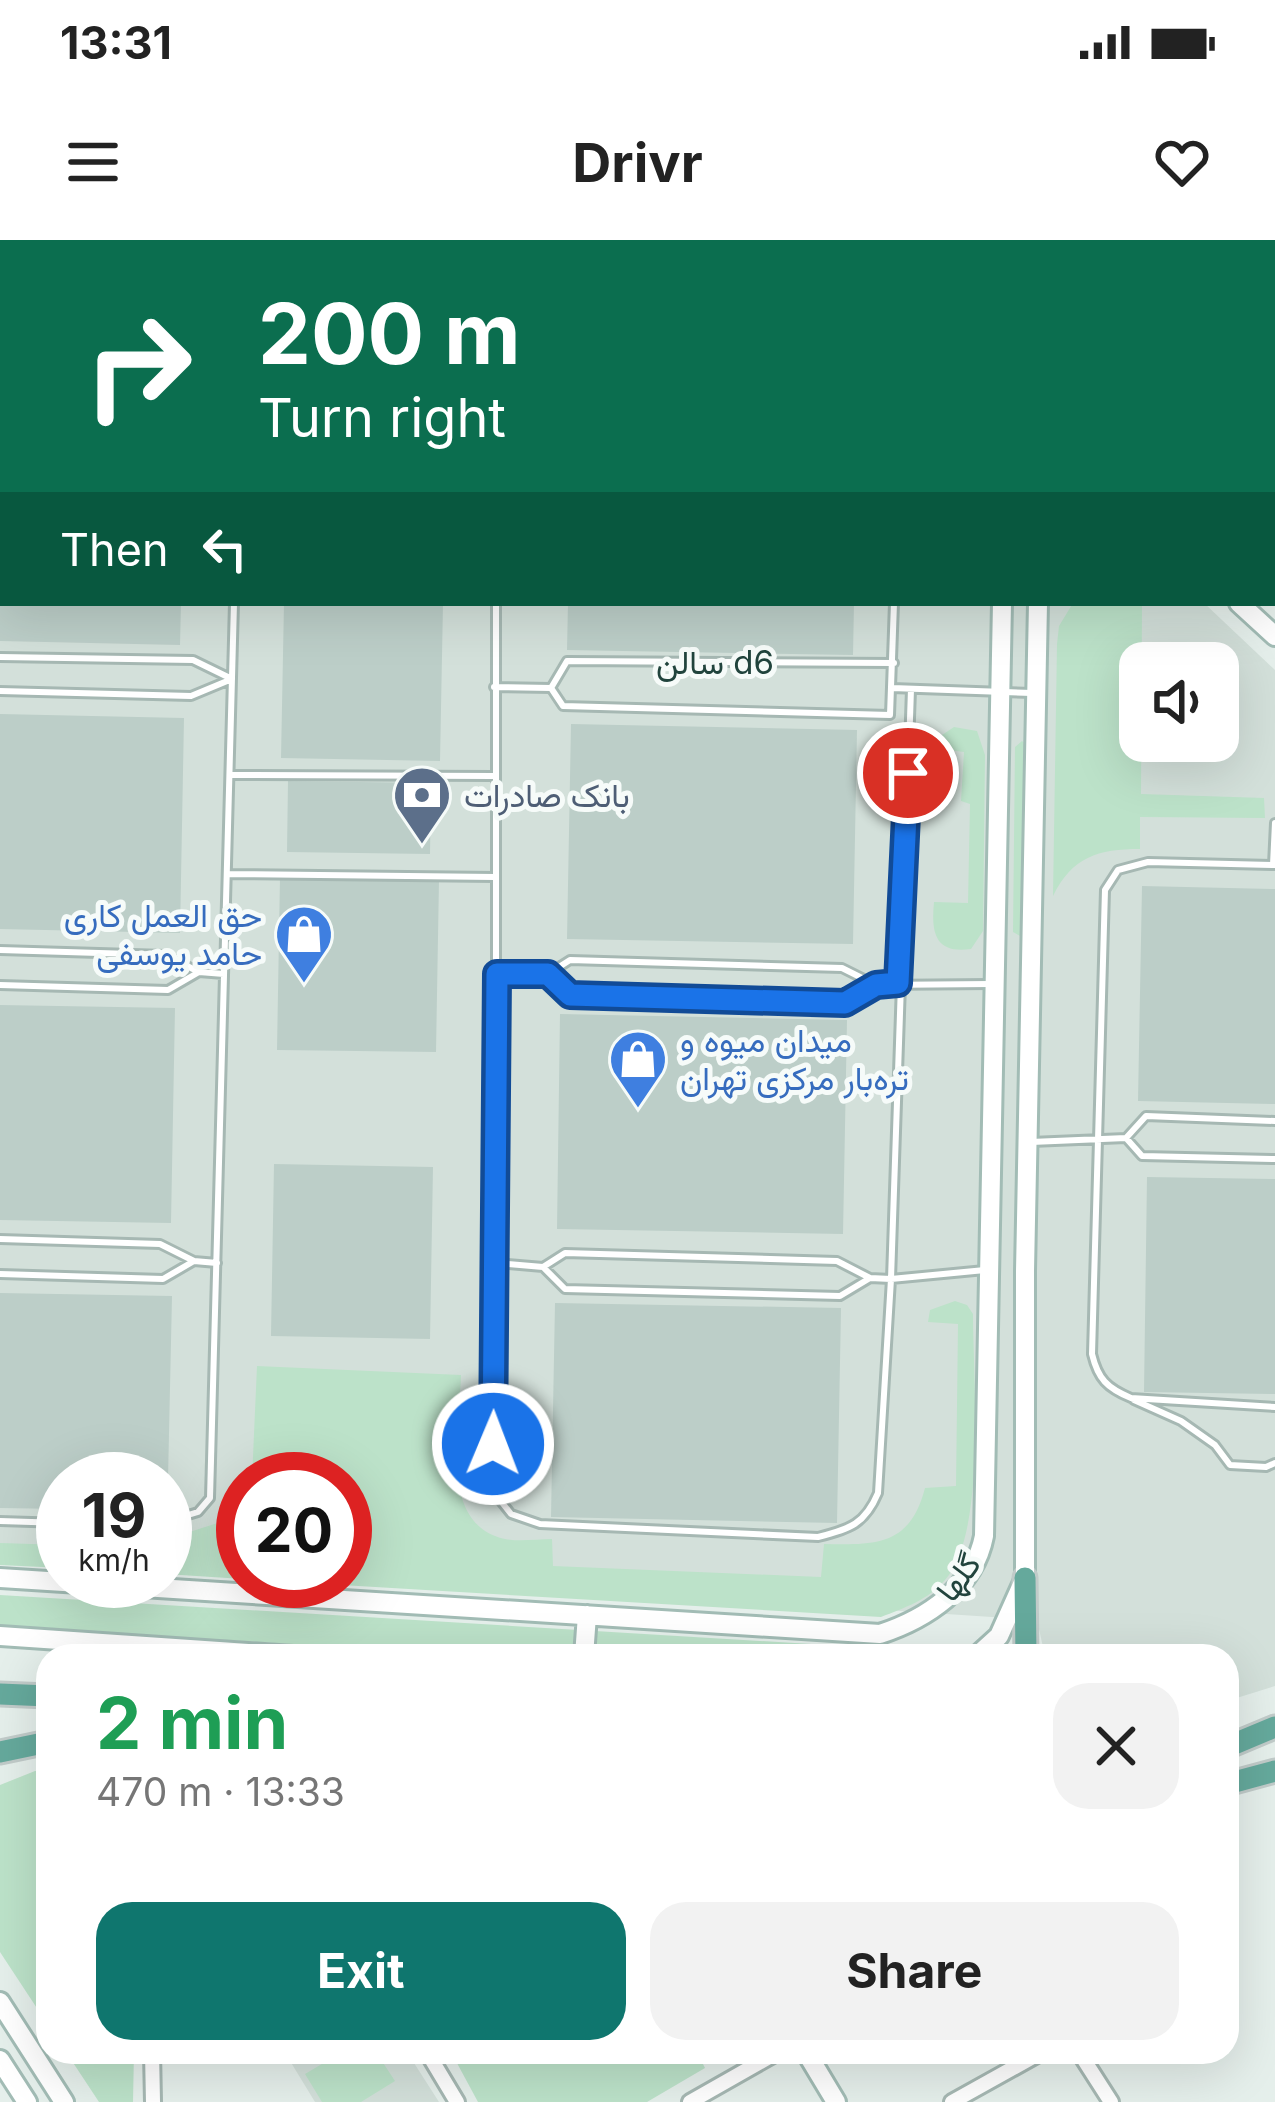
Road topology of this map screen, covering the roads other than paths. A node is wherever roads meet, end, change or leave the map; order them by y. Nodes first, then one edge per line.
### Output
1 (234, 606) edge
2 (496, 606) edge
3 (894, 606) edge
4 (1002, 606) edge
5 (1242, 606) edge
6 (1037, 613) edge
7 (1275, 636) edge
8 (0, 657) edge
9 (894, 663) junction
10 (232, 679) junction
11 (494, 687) junction
12 (550, 688) junction
13 (892, 688) junction
14 (911, 689) junction
15 (0, 691) edge
16 (1001, 692) junction
17 (1036, 693) junction
18 (230, 775) junction
19 (494, 776) junction
20 (1275, 823) edge
21 (1274, 865) edge
22 (227, 874) junction
23 (495, 877) junction
24 (0, 950) edge
25 (199, 972) junction
26 (224, 974) junction
27 (497, 974) junction
28 (548, 974) junction
29 (898, 983) junction
30 (995, 984) junction
31 (0, 985) edge
32 (876, 985) junction
33 (1030, 985) junction
34 (1275, 1120) edge
35 (1126, 1138) junction
36 (1094, 1139) junction
37 (992, 1140) junction
38 (1027, 1142) junction
39 (1275, 1160) edge
40 (0, 1239) edge
41 (194, 1261) junction
42 (217, 1263) junction
43 (495, 1263) junction
44 (543, 1267) junction
45 (989, 1270) junction
46 (1025, 1270) junction
47 (0, 1274) edge
48 (871, 1278) junction
49 (891, 1279) junction
50 (1131, 1398) junction
51 (1275, 1407) edge
52 (1275, 1463) edge
53 (192, 1515) edge
54 (0, 1522) edge
55 (36, 1523) edge
56 (1025, 1577) junction
57 (0, 1578) edge
58 (587, 1615) junction
59 (0, 1636) edge
60 (117, 1644) edge
61 (585, 1644) edge
62 (990, 1644) edge
63 (1026, 1644) edge
64 (0, 1694) edge
65 (36, 1696) edge
66 (1275, 1727) edge
67 (1239, 1742) edge
68 (36, 1744) edge
69 (0, 1752) edge
70 (1275, 1771) edge
71 (1239, 1781) edge
72 (0, 2002) edge
73 (36, 2058) edge
74 (0, 2060) edge
75 (40, 2064) edge
76 (152, 2064) edge
77 (434, 2064) edge
78 (757, 2064) edge
79 (813, 2064) edge
80 (1020, 2064) edge
81 (1087, 2064) edge
82 (26, 2102) edge
83 (64, 2102) edge
84 (153, 2102) edge
85 (457, 2102) edge
86 (690, 2102) edge
87 (836, 2102) edge
88 (952, 2102) edge
89 (1111, 2102) edge

1 - 10 lane
2 - 11 lane
3 - 9 lane
4 - 16 street, گلها
5 - 7 street
6 - 17 street, گلها
8 - 10 lane
9 - 12 lane, سالن d6
9 - 13 lane
10 - 15 lane
10 - 18 lane
11 - 12 lane
11 - 19 lane
12 - 13 lane
13 - 14 lane
14 - 16 lane
14 - 29 lane
16 - 17 lane
16 - 30 street, گلها
17 - 33 street, گلها
18 - 19 lane
18 - 22 lane
19 - 23 lane
20 - 21 lane
21 - 36 lane
22 - 23 lane
22 - 26 lane
23 - 27 lane
24 - 25 lane
25 - 26 lane
25 - 31 lane
26 - 42 lane
27 - 28 lane
27 - 43 lane
28 - 32 lane
28 - 32 lane
29 - 30 lane
29 - 32 lane
29 - 49 lane
30 - 33 street
30 - 37 street, گلها
33 - 38 street, گلها
34 - 35 lane
35 - 36 lane
35 - 39 lane
36 - 38 lane
36 - 50 lane
37 - 38 street
37 - 45 street, گلها
38 - 46 street, گلها
40 - 41 lane
41 - 42 lane
41 - 47 lane
42 - 53 lane
43 - 44 lane
43 - 49 lane
44 - 48 lane
44 - 48 lane
45 - 46 street
45 - 49 lane
45 - 58 street, گلها
46 - 56 street, گلها
48 - 49 lane
50 - 51 lane
50 - 52 lane
54 - 55 lane
56 - 62 street, گلها
56 - 63 main road
57 - 58 street, گلها
58 - 61 street
59 - 60 street
64 - 65 main road
66 - 67 main road
68 - 69 main road
70 - 71 main road
72 - 73 street
74 - 82 street
75 - 83 street
76 - 84 street
77 - 85 street
78 - 86 street
79 - 87 street
80 - 88 street
81 - 89 street

